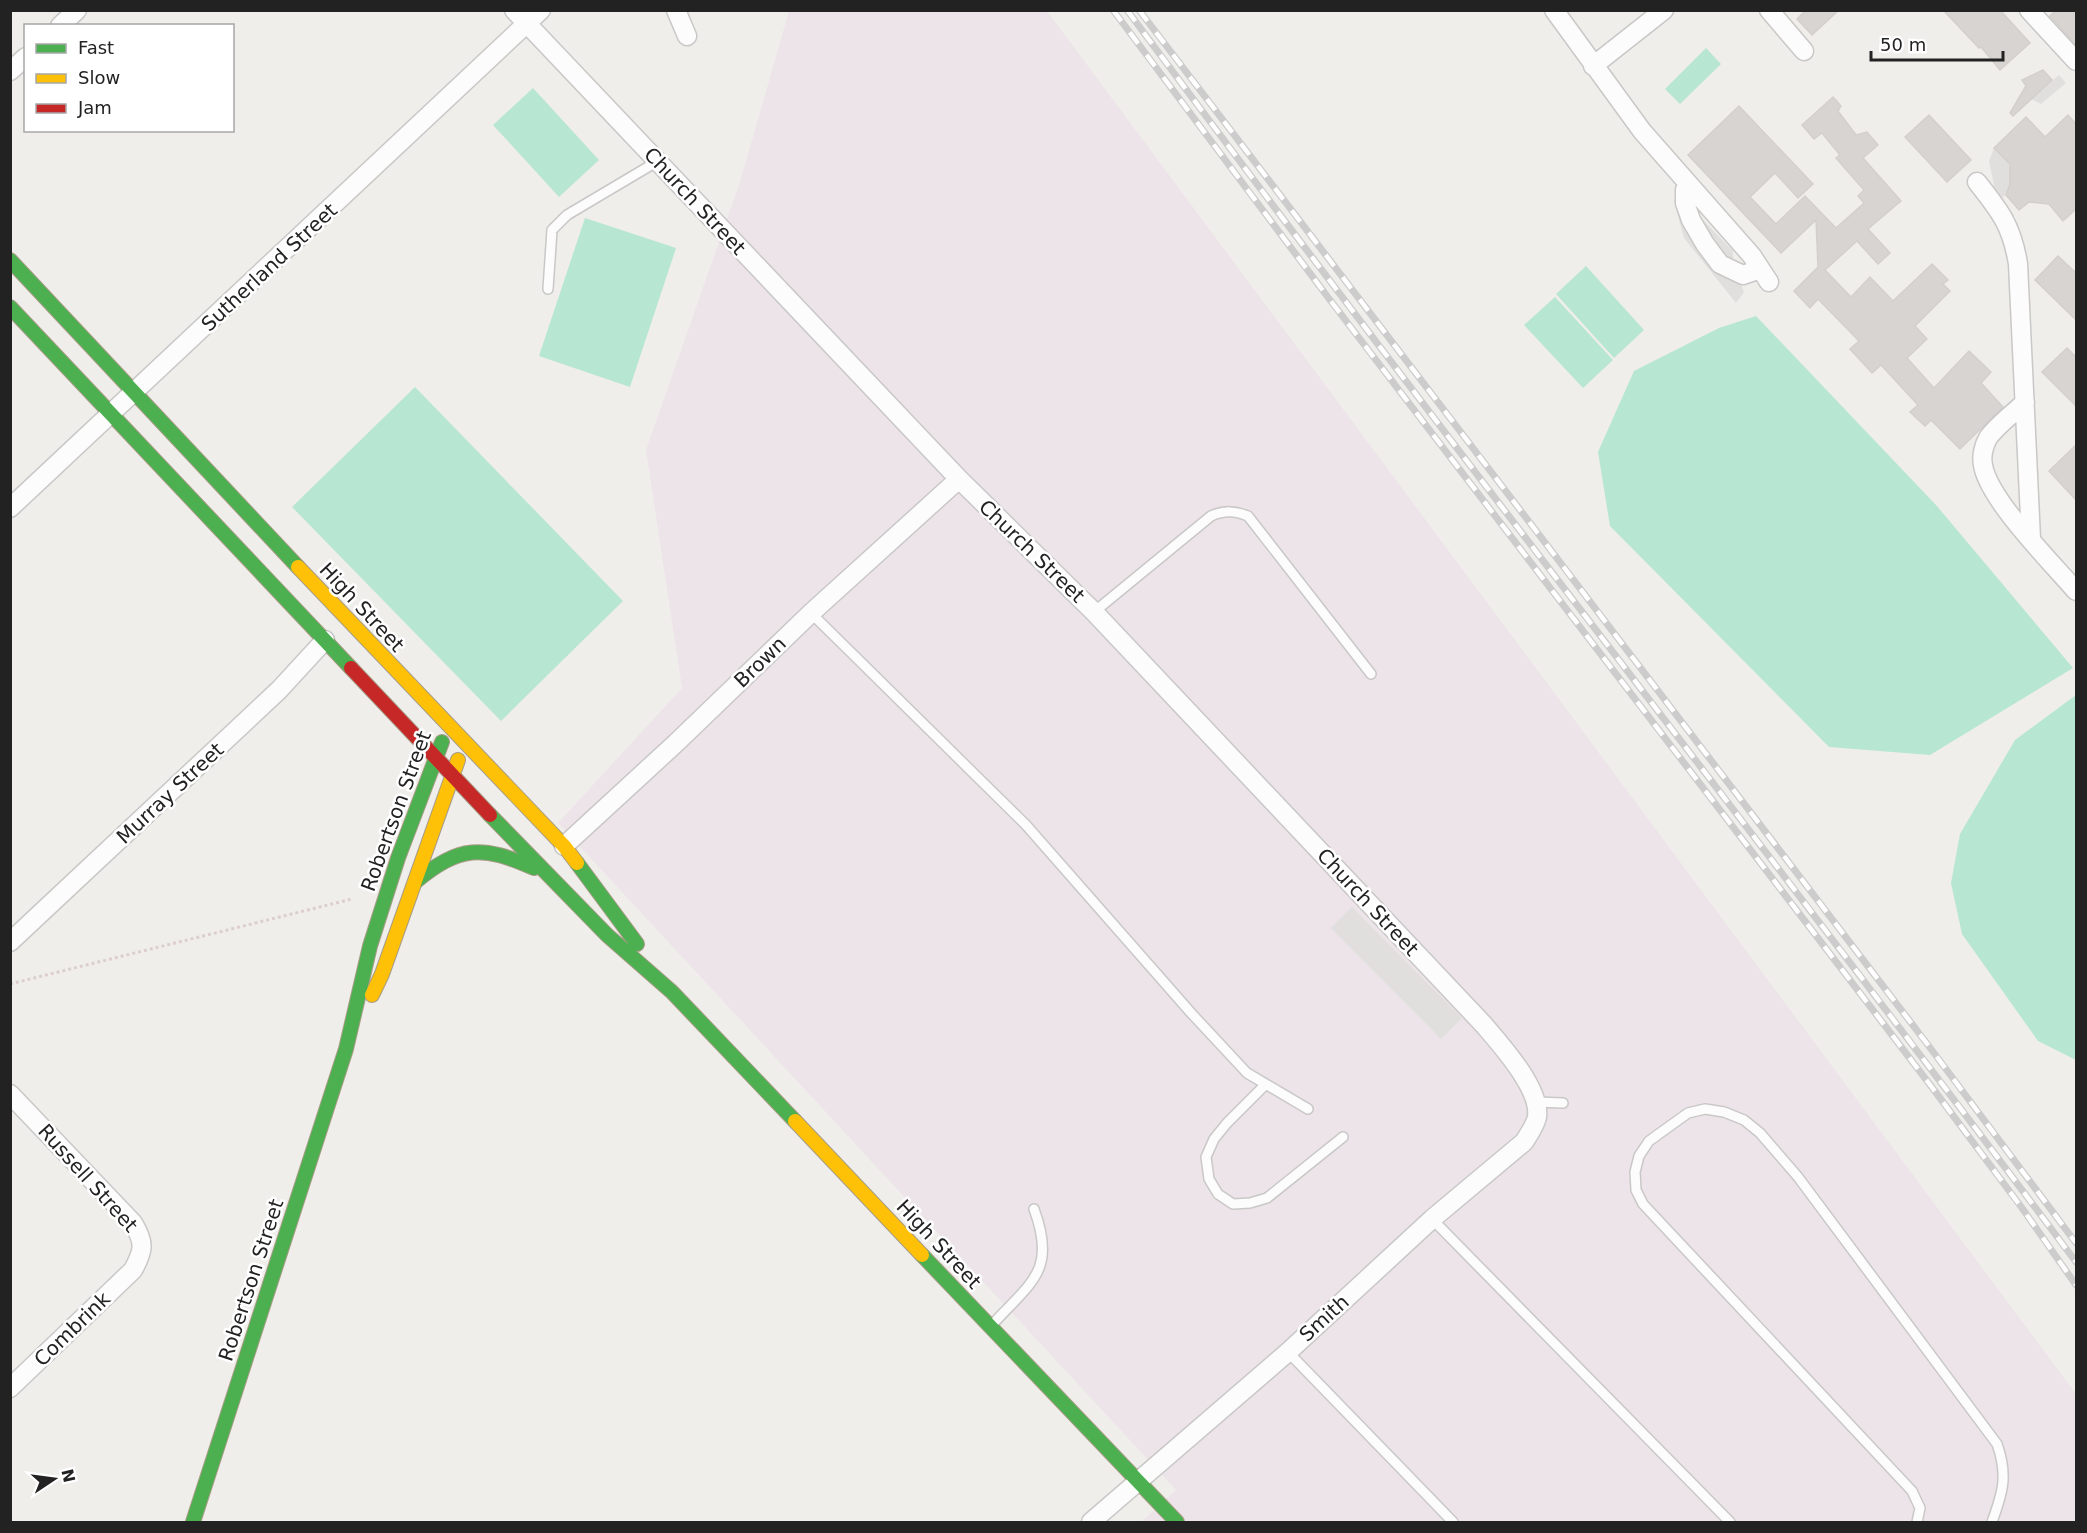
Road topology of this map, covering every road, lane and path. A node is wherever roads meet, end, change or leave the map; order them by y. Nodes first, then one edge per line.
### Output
1 (77, 10) edge
2 (514, 10) edge
3 (541, 10) edge
4 (676, 10) edge
5 (1554, 10) edge
6 (1664, 10) edge
7 (1768, 10) edge
8 (2029, 10) edge
9 (62, 24) edge
10 (527, 25) junction
11 (687, 36) dead end
12 (1804, 51) dead end
13 (24, 59) edge
14 (2076, 61) edge
15 (1593, 66) junction
16 (10, 71) edge
17 (658, 161) junction
18 (1977, 182) dead end
19 (1688, 184) junction
20 (10, 260) edge
21 (548, 289) dead end
22 (10, 307) edge
23 (136, 392) junction
24 (2025, 402) junction
25 (112, 414) junction
26 (959, 479) junction
27 (10, 508) edge
28 (2031, 539) junction
29 (2076, 591) edge
30 (1094, 612) junction
31 (812, 613) junction
32 (325, 640) junction
33 (1371, 674) dead end
34 (447, 726) junction
35 (464, 744) junction
36 (437, 758) junction
37 (452, 774) junction
38 (564, 846) junction
39 (546, 874) junction
40 (415, 882) junction
41 (352, 899) dead end
42 (10, 942) edge
43 (10, 984) edge
44 (672, 992) junction
45 (346, 1049) junction
46 (1265, 1085) junction
47 (10, 1094) edge
48 (1536, 1102) junction
49 (1563, 1103) dead end
50 (1308, 1109) dead end
51 (1343, 1137) dead end
52 (1034, 1209) dead end
53 (1432, 1220) junction
54 (134, 1270) joint
55 (990, 1327) junction
56 (1288, 1352) junction
57 (10, 1388) edge
58 (1137, 1482) junction
59 (194, 1522) edge
60 (1091, 1522) edge
61 (1177, 1522) edge
62 (1453, 1522) edge
63 (1730, 1522) edge
64 (1917, 1522) edge
65 (1992, 1522) edge

1 - 9 street
2 - 10 street, Church Street
3 - 10 street, Sutherland Street
4 - 11 street
5 - 15 street
6 - 15 street
7 - 12 street
8 - 14 street
10 - 17 street, Church Street
10 - 23 street, Sutherland Street
13 - 16 street
15 - 19 street
17 - 21 lane
17 - 26 street, Church Street
18 - 24 street
19 - 19 street
20 - 23 main road, High Street
22 - 25 main road, High Street
23 - 25 street, Sutherland Street
23 - 34 main road, High Street
24 - 28 street
24 - 28 street
25 - 27 street, Sutherland Street
25 - 32 main road, High Street
26 - 30 street, Church Street
26 - 31 street, Brown
28 - 29 street
30 - 33 lane
30 - 48 street, Church Street
31 - 38 street, Brown
31 - 46 lane
32 - 36 main road, High Street
32 - 42 street, Murray Street
34 - 35 main road, High Street
34 - 36 main road, Robertson Street
35 - 37 main road, Robertson Street
35 - 38 main road, High Street
36 - 37 main road, High Street
36 - 45 main road, Robertson Street
37 - 39 main road, High Street
37 - 40 main road, Robertson Street
38 - 44 main road, High Street
39 - 40 main road
39 - 44 main road, High Street
40 - 45 main road, Robertson Street
41 - 43 path
44 - 55 main road, High Street
45 - 59 main road, Robertson Street
46 - 50 lane
46 - 51 lane
47 - 54 street, Russell Street
48 - 49 lane
48 - 53 street, Smith
52 - 55 lane
53 - 56 street, Smith
53 - 63 lane
54 - 57 street, Combrink
55 - 58 main road, High Street
56 - 58 street, Smith
56 - 62 lane
58 - 60 street, Smith
58 - 61 main road, High Street
64 - 65 lane

